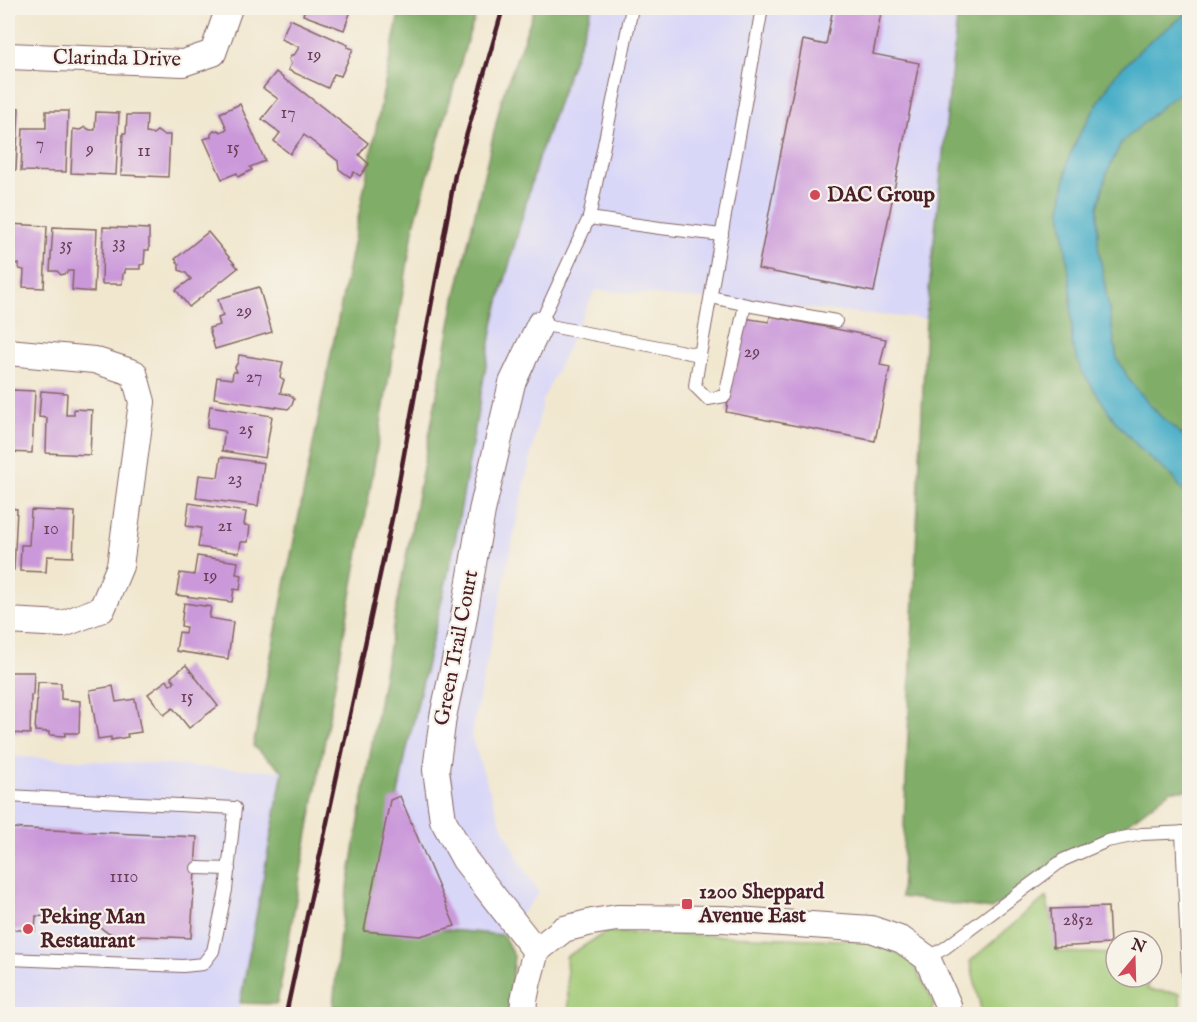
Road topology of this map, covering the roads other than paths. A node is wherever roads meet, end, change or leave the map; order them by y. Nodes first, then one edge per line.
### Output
1 (229, 8) edge
2 (632, 8) edge
3 (762, 8) edge
4 (8, 56) edge
5 (589, 218) junction
6 (722, 235) junction
7 (711, 297) junction
8 (745, 304) junction
9 (836, 321) dead end
10 (540, 324) junction
11 (8, 352) edge
12 (700, 354) junction
13 (8, 621) edge
14 (8, 796) edge
15 (1186, 832) edge
16 (197, 868) dead end
17 (229, 868) junction
18 (536, 951) junction
19 (8, 958) edge
20 (927, 958) junction
21 (1190, 974) edge
22 (523, 1014) edge
23 (948, 1014) edge

1 - 4 street, Clarinda Drive
2 - 5 lane
3 - 6 lane
5 - 6 lane
5 - 10 lane
6 - 7 lane
7 - 8 lane
7 - 12 lane
8 - 9 lane
8 - 12 lane
10 - 12 lane
10 - 18 street, Green Trail Court
11 - 13 street
14 - 17 lane
15 - 20 lane
15 - 21 lane
16 - 17 lane
17 - 19 lane
18 - 20 street
18 - 22 street
20 - 23 street

